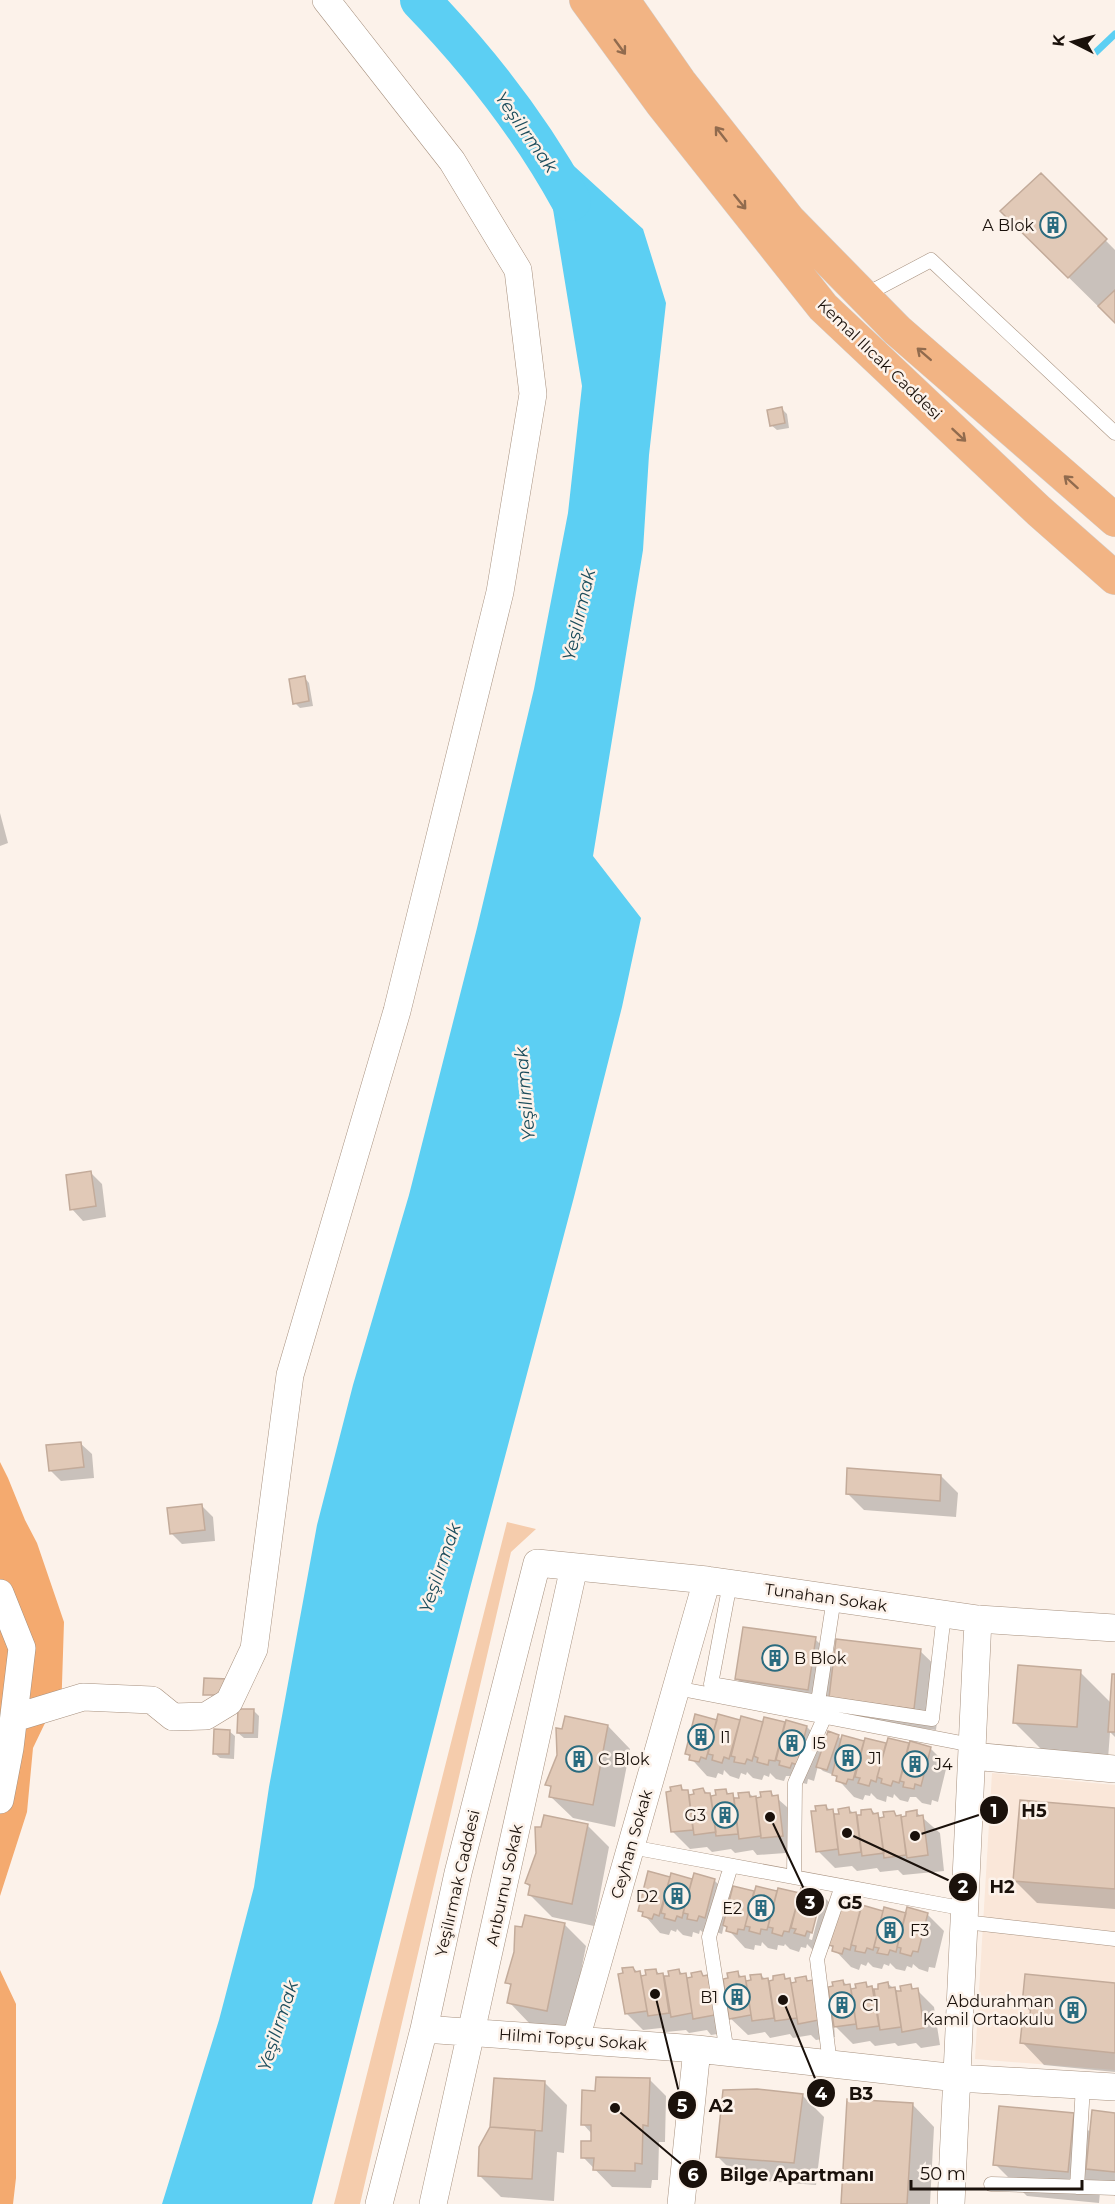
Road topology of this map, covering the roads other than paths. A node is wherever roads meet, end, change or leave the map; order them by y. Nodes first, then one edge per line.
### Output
1 (326, 0) edge
2 (586, 0) edge
3 (623, 0) edge
4 (863, 296) junction
5 (1115, 433) edge
6 (1115, 520) edge
7 (1115, 578) edge
8 (537, 1563) joint
9 (574, 1567) junction
10 (719, 1582) junction
11 (0, 1593) edge
12 (834, 1598) junction
13 (944, 1614) junction
14 (978, 1619) junction
15 (1115, 1628) edge
16 (676, 1688) junction
17 (818, 1702) junction
18 (825, 1716) junction
19 (14, 1718) junction
20 (972, 1750) junction
21 (1115, 1769) edge
22 (0, 1800) edge
23 (630, 1847) junction
24 (730, 1866) junction
25 (794, 1877) junction
26 (842, 1886) junction
27 (965, 1916) junction
28 (1115, 1939) edge
29 (424, 2029) junction
30 (471, 2032) junction
31 (576, 2039) junction
32 (697, 2049) junction
33 (727, 2053) junction
34 (830, 2064) junction
35 (957, 2078) junction
36 (1083, 2086) junction
37 (1115, 2087) edge
38 (992, 2184) dead end
39 (1077, 2187) junction
40 (1115, 2188) edge
41 (379, 2204) edge
42 (433, 2204) edge
43 (681, 2204) edge
44 (951, 2204) edge

1 - 19 street
2 -> 7 highway, Kemal Ilıcak Caddesi
4 -> 3 highway, Kemal Ilıcak Caddesi
4 - 5 lane
6 -> 4 highway, Kemal Ilıcak Caddesi
8 - 9 street, Tunahan Sokak
8 - 29 street, Yeşilırmak Caddesi
9 - 10 street, Tunahan Sokak
9 - 30 street, Arıburnu Sokak
10 - 12 street, Tunahan Sokak
10 - 16 street, Ceyhan Sokak
10 - 17 lane
11 - 19 street
12 - 13 street, Tunahan Sokak
12 - 17 lane
13 - 14 street, Tunahan Sokak
13 - 17 lane
14 - 15 street, Tunahan Sokak
14 - 20 street
16 - 18 lane
16 - 23 street, Ceyhan Sokak
18 - 20 lane
18 - 25 lane
19 - 22 street
20 - 21 street
20 - 27 street
23 - 24 lane
23 - 31 street, Ceyhan Sokak
24 - 25 lane
24 - 33 lane
25 - 26 lane
26 - 27 lane
26 - 34 lane
27 - 28 lane
27 - 35 street
29 - 30 street, Hilmi Topçu Sokak
29 - 41 street, Yeşilırmak Caddesi
30 - 31 street, Hilmi Topçu Sokak
30 - 42 street, Arıburnu Sokak
31 - 32 street, Hilmi Topçu Sokak
32 - 33 street, Hilmi Topçu Sokak
32 - 43 street
33 - 34 street, Hilmi Topçu Sokak
34 - 35 street, Hilmi Topçu Sokak
35 - 36 street, Hilmi Topçu Sokak
35 - 44 street
36 - 37 street, Hilmi Topçu Sokak
36 - 39 lane
38 - 39 lane
39 - 40 lane

